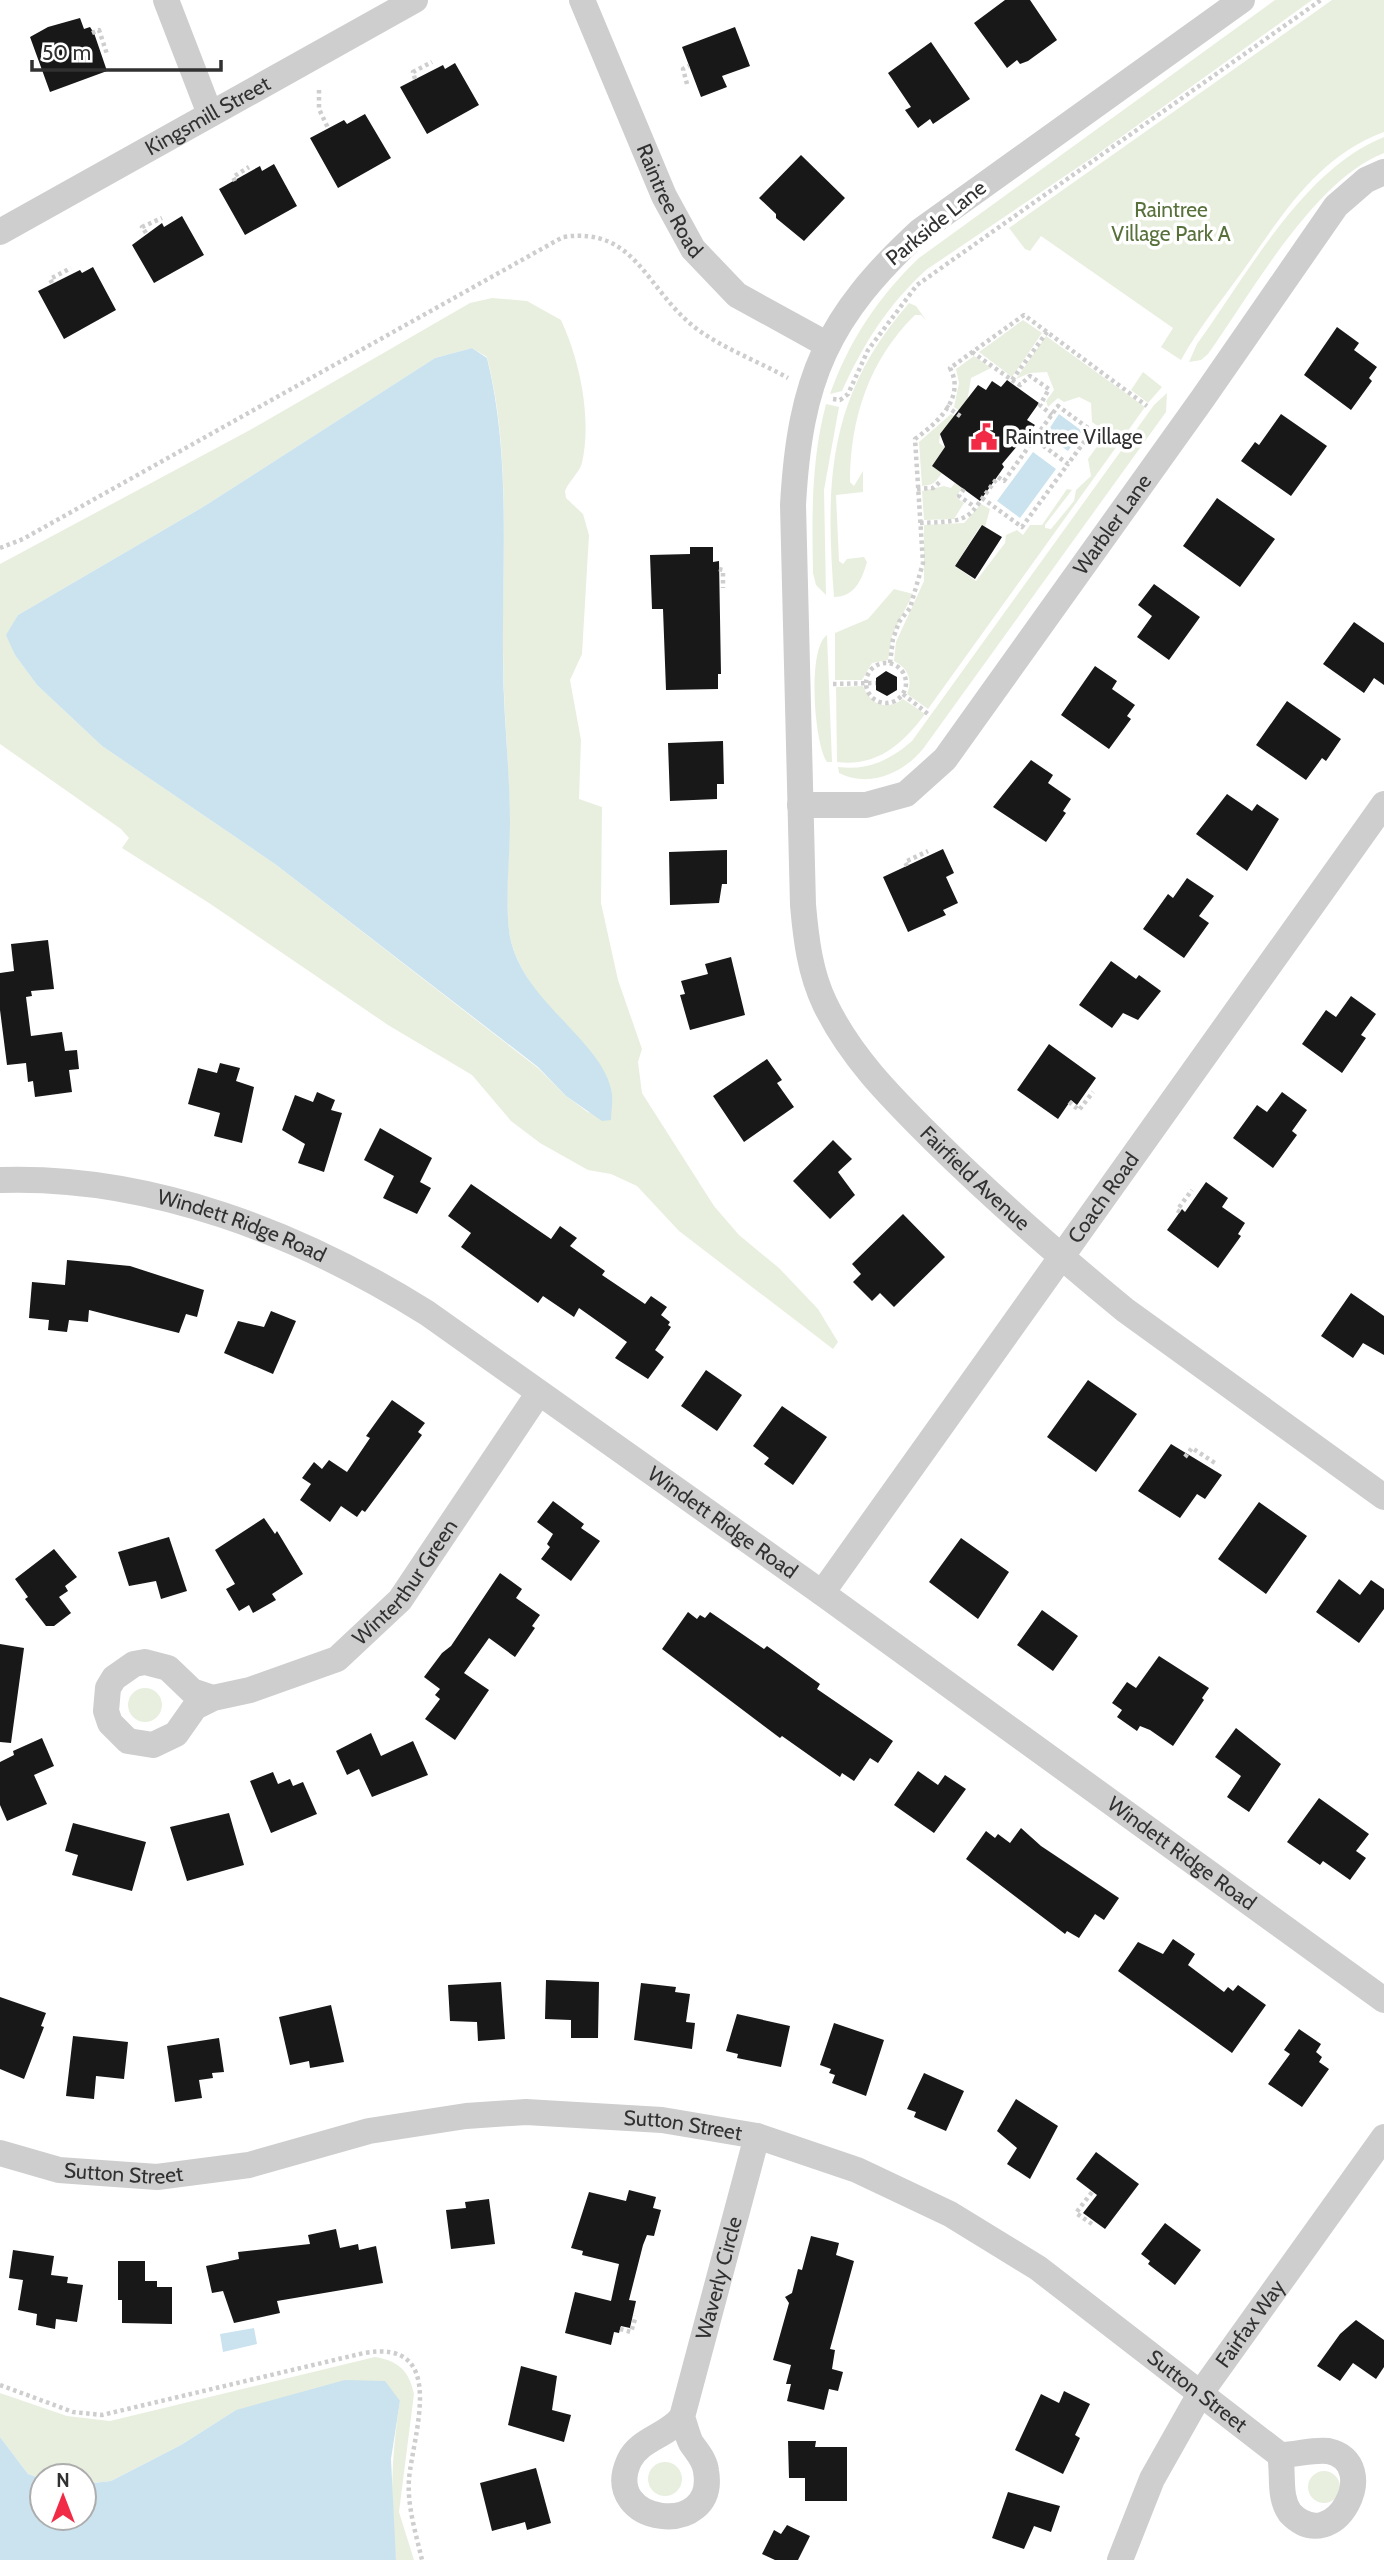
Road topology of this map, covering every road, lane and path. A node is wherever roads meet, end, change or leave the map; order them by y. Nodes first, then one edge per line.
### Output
1 (166, 0) edge
2 (415, 0) edge
3 (582, 0) edge
4 (1242, 0) edge
5 (1321, 0) edge
6 (92, 33) dead end
7 (107, 54) dead end
8 (432, 62) dead end
9 (689, 66) dead end
10 (415, 79) dead end
11 (687, 83) dead end
12 (319, 90) dead end
13 (210, 114) junction
14 (328, 128) dead end
15 (249, 167) dead end
16 (1384, 172) edge
17 (235, 181) dead end
18 (162, 218) dead end
19 (0, 232) edge
20 (146, 233) dead end
21 (71, 268) dead end
22 (52, 284) dead end
23 (1047, 332) junction
24 (826, 344) junction
25 (972, 352) junction
26 (792, 380) dead end
27 (1012, 380) junction
28 (828, 398) dead end
29 (1147, 406) dead end
30 (947, 407) junction
31 (1052, 415) junction
32 (963, 418) dead end
33 (1034, 439) junction
34 (1068, 464) junction
35 (942, 480) dead end
36 (917, 489) junction
37 (964, 489) dead end
38 (982, 498) junction
39 (975, 507) junction
40 (920, 523) junction
41 (0, 548) edge
42 (719, 569) dead end
43 (723, 588) dead end
44 (890, 663) junction
45 (866, 683) junction
46 (876, 683) dead end
47 (833, 684) dead end
48 (903, 694) junction
49 (928, 714) dead end
50 (1384, 804) edge
51 (800, 805) junction
52 (928, 851) dead end
53 (907, 866) dead end
54 (1093, 1091) dead end
55 (1069, 1102) dead end
56 (0, 1180) edge
57 (1192, 1190) dead end
58 (1180, 1212) dead end
59 (1060, 1257) junction
60 (538, 1394) junction
61 (1185, 1457) dead end
62 (1214, 1463) dead end
63 (1381, 1488) edge
64 (822, 1593) junction
65 (213, 1698) dead end
66 (1384, 2000) edge
67 (757, 2136) junction
68 (1384, 2137) edge
69 (0, 2153) edge
70 (1092, 2192) dead end
71 (1092, 2224) dead end
72 (636, 2316) dead end
73 (620, 2329) dead end
74 (0, 2385) edge
75 (1200, 2395) junction
76 (682, 2417) dead end
77 (1280, 2455) dead end
78 (422, 2560) edge
79 (1120, 2560) edge

1 - 13 street
2 - 13 street, Kingsmill Street
3 - 24 street, Raintree Road
4 - 24 street, Parkside Lane
5 - 28 path
6 - 7 path
8 - 10 path
9 - 11 path
12 - 14 path
13 - 19 street, Kingsmill Street
15 - 17 path
16 - 51 street, Warbler Lane
18 - 20 path
21 - 22 path
23 - 25 path
23 - 27 path
23 - 29 path
24 - 51 street, Parkside Lane
25 - 27 path
25 - 30 path
26 - 41 path
27 - 31 path
30 - 32 path
30 - 36 path
31 - 33 path
31 - 34 path
33 - 34 path
33 - 38 path
34 - 38 path
35 - 36 path
36 - 40 path
37 - 39 path
38 - 39 path
39 - 40 path
40 - 44 path
42 - 43 path
44 - 45 path
44 - 48 path
45 - 46 path
45 - 47 path
45 - 48 path
48 - 49 path
50 - 59 street, Coach Road
51 - 59 street, Fairfield Avenue
52 - 53 path
54 - 55 path
56 - 60 street, Windett Ridge Road
57 - 58 path
59 - 63 street, Fairfield Avenue
59 - 64 street, Coach Road
60 - 64 street, Windett Ridge Road
60 - 65 street, Winterthur Green
61 - 62 path
64 - 66 street, Windett Ridge Road
67 - 69 street, Sutton Street
67 - 75 street, Sutton Street
67 - 76 street, Waverly Circle
68 - 75 street, Fairfax Way
70 - 71 path
72 - 73 path
74 - 78 path
75 - 77 street, Sutton Street
75 - 79 street, Fairfax Way

